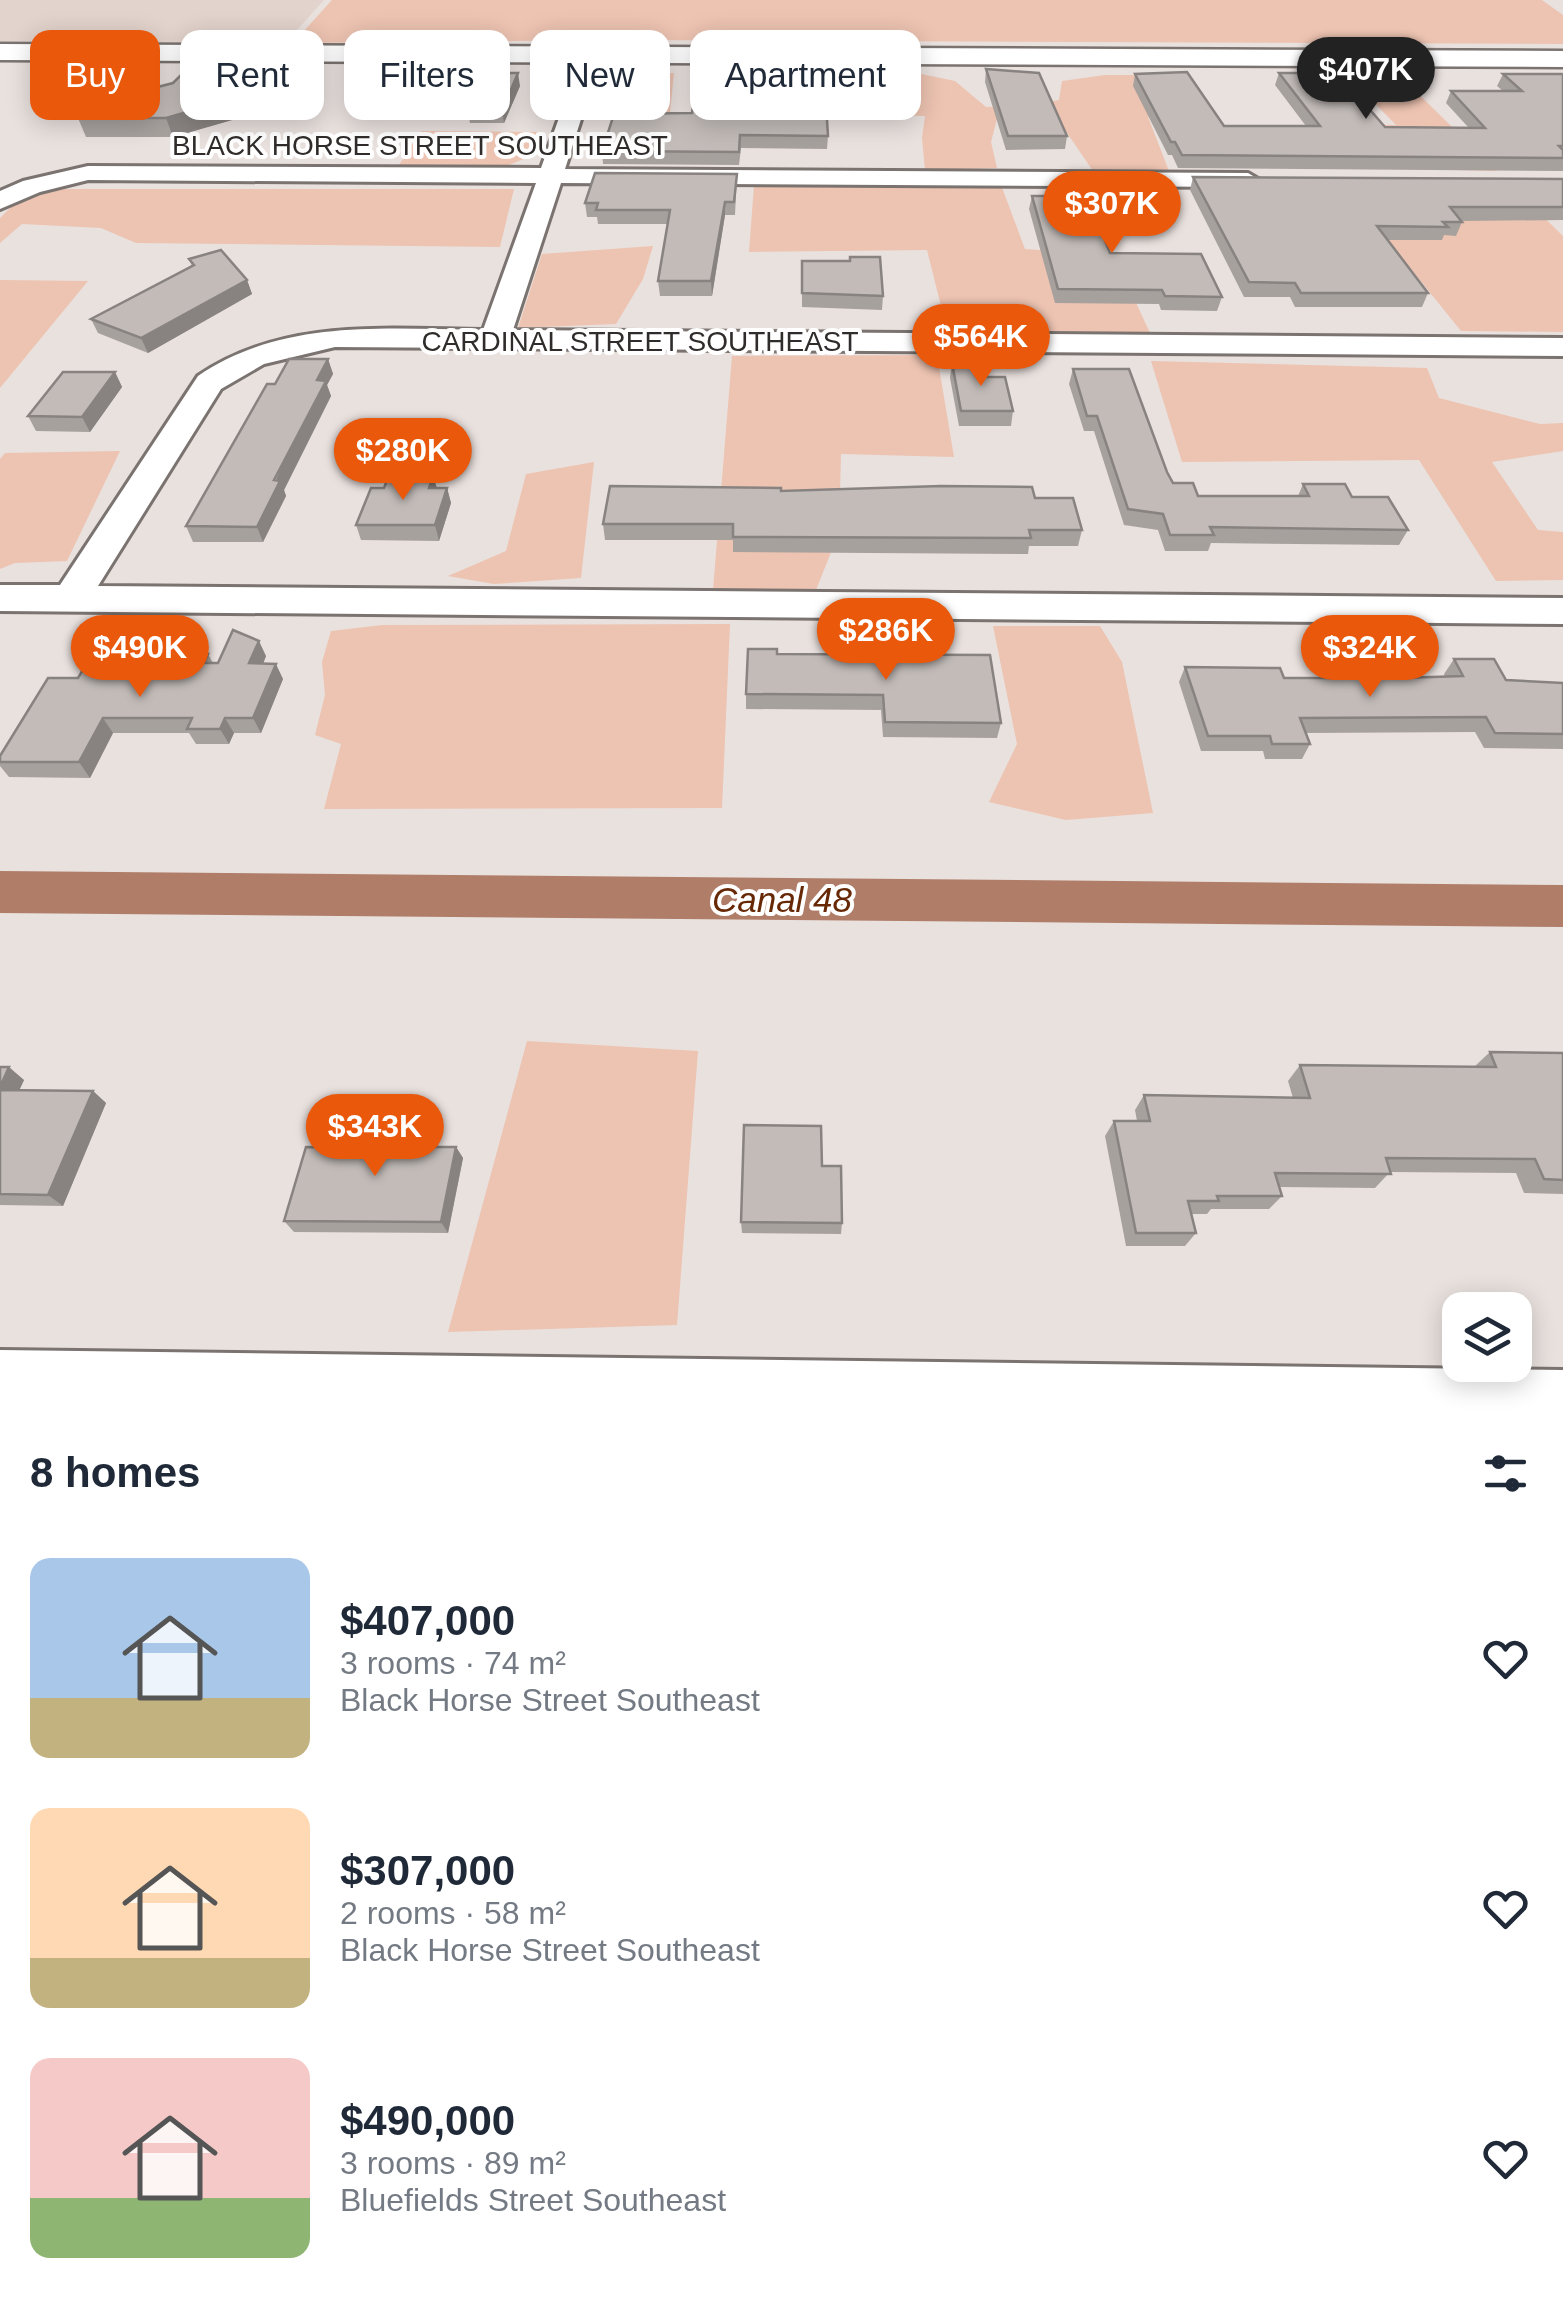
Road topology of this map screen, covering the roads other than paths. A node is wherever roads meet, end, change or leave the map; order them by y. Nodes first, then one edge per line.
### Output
1 (530, 51) edge
2 (0, 52) edge
3 (670, 52) edge
4 (1563, 58) edge
5 (569, 120) edge
6 (550, 176) junction
7 (1276, 180) edge
8 (0, 201) edge
9 (495, 340) junction
10 (1563, 347) edge
11 (0, 598) edge
12 (71, 598) junction
13 (1563, 611) edge
14 (0, 1383) edge
15 (1563, 1403) edge

1 - 2 street
3 - 4 street
5 - 6 street
6 - 7 street, BLACK HORSE STREET SOUTHEAST
6 - 8 street, BLACK HORSE STREET SOUTHEAST
6 - 9 street
9 - 10 street, CARDINAL STREET SOUTHEAST
9 - 12 street, CARDINAL STREET SOUTHEAST
11 - 12 street
12 - 13 street
14 - 15 street

